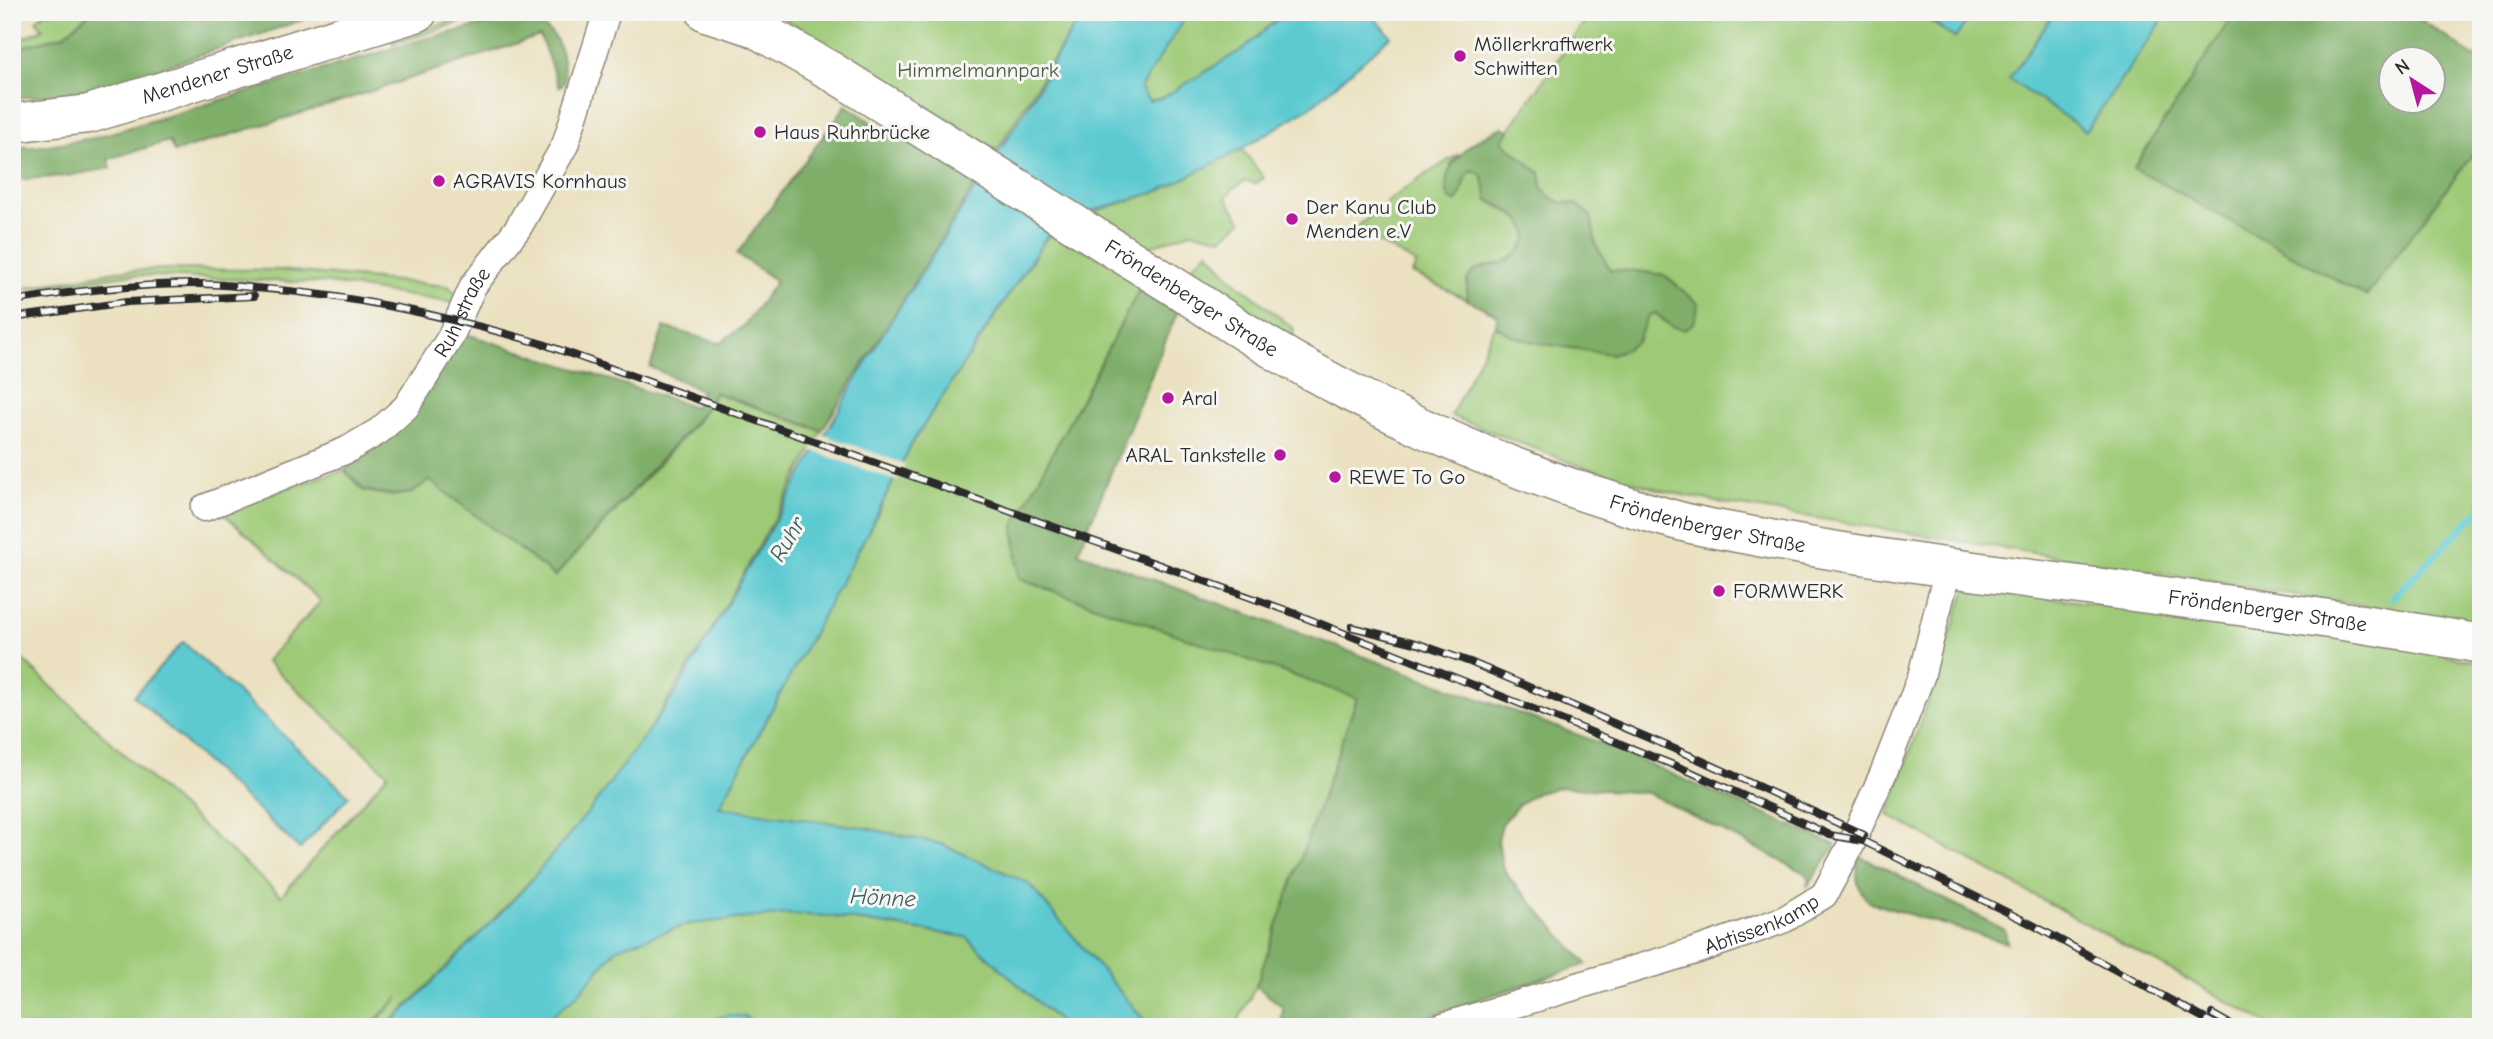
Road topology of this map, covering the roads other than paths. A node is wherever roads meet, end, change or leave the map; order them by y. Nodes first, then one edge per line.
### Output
1 (418, 12) edge
2 (607, 12) edge
3 (706, 12) edge
4 (12, 123) edge
5 (204, 508) dead end
6 (1948, 568) junction
7 (2481, 644) edge
8 (1440, 1027) edge

1 - 4 main road, Mendener Straße
2 - 5 street, Ruhrstraße
3 - 6 main road, Fröndenberger Straße
6 - 7 main road, Fröndenberger Straße
6 - 8 street, Abtissenkamp

